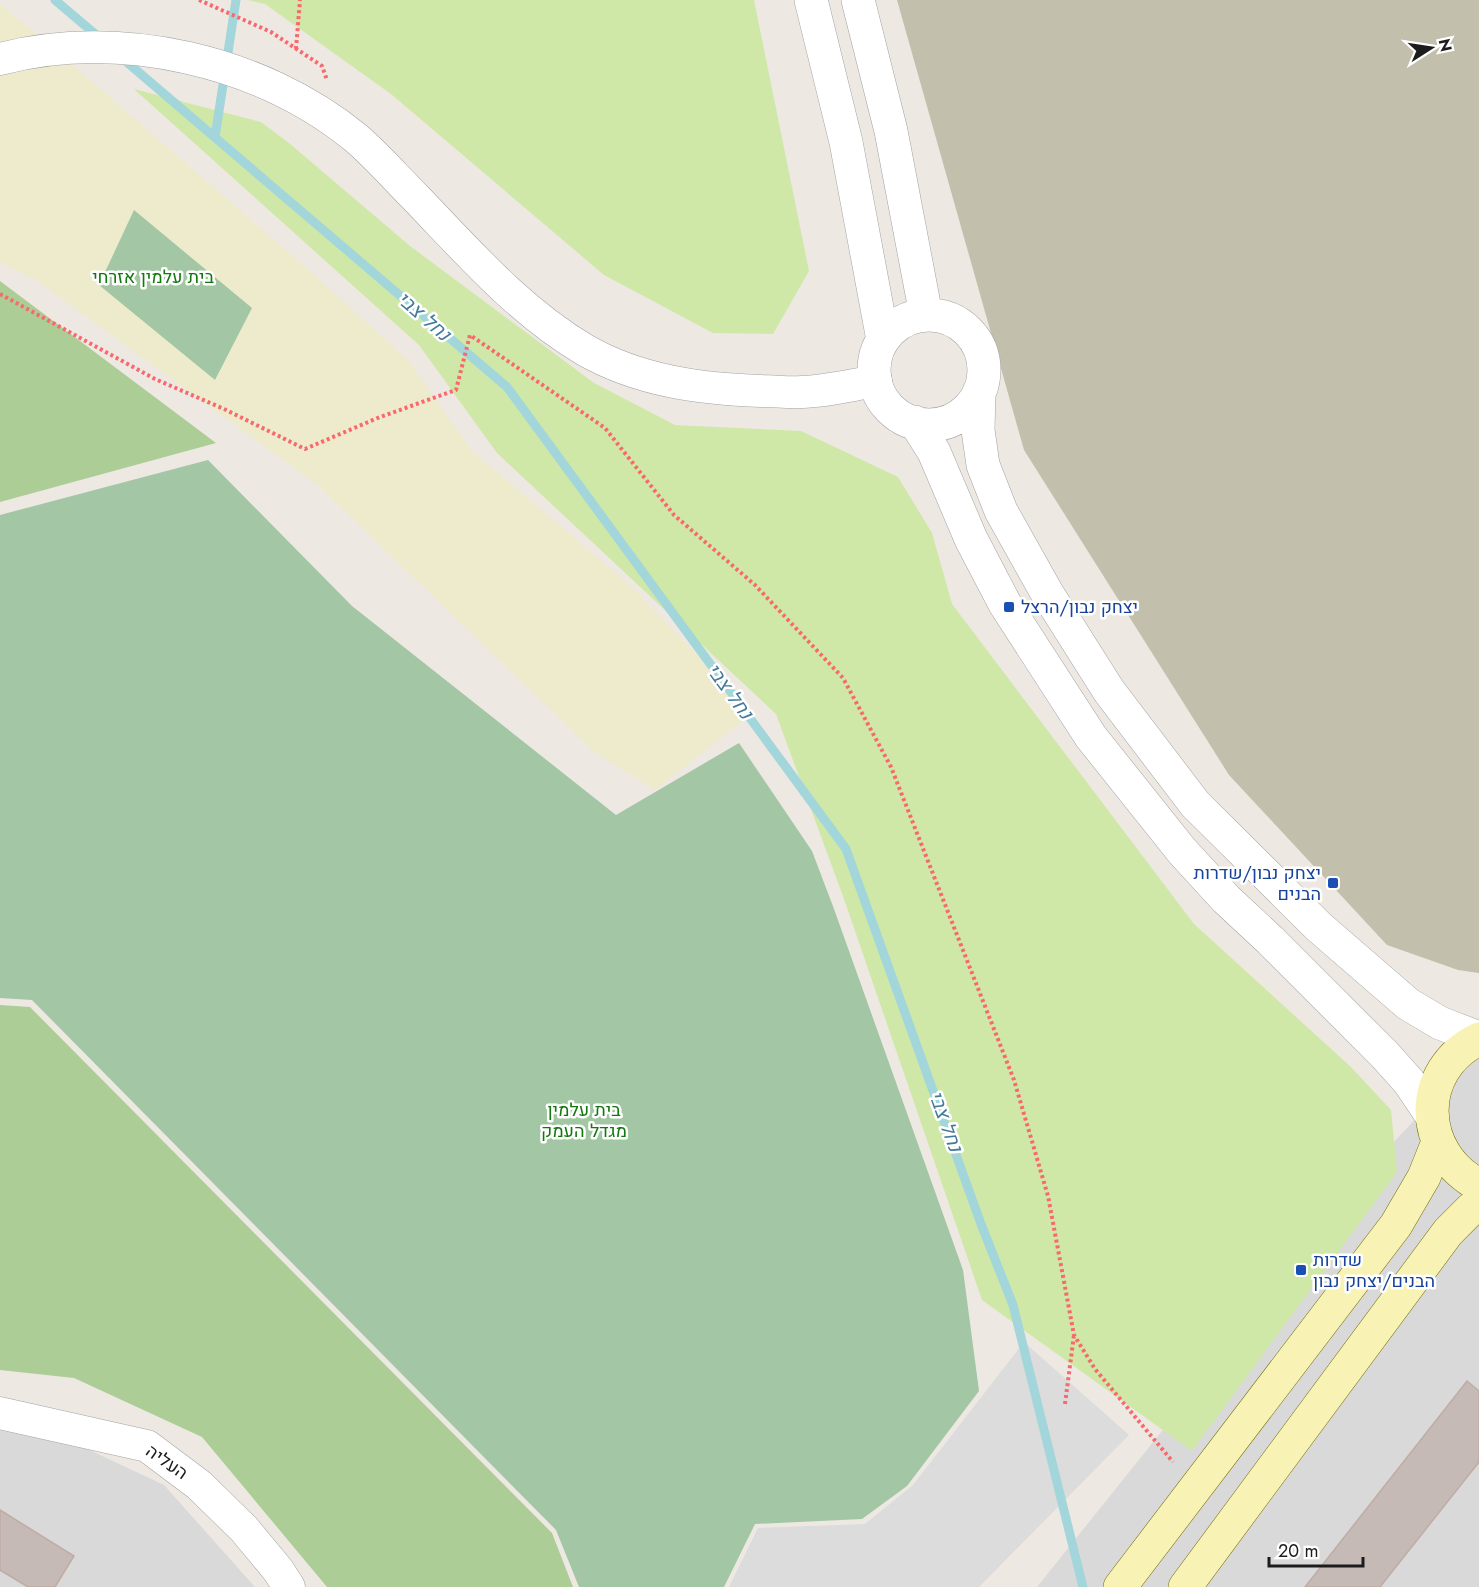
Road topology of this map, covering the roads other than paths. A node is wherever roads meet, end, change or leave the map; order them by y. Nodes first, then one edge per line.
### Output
1 (810, 0) edge
2 (858, 0) edge
3 (0, 59) edge
4 (926, 315) junction
5 (883, 340) junction
6 (876, 381) junction
7 (979, 392) junction
8 (915, 422) junction
9 (1479, 1039) edge
10 (1435, 1129) junction
11 (1479, 1185) edge
12 (1479, 1205) edge
13 (0, 1413) edge
14 (289, 1587) edge
15 (1120, 1587) edge
16 (1185, 1587) edge

1 - 5 street
2 - 4 street
3 - 6 street
4 - 5 street
4 - 7 street
5 - 6 street
6 - 8 street
7 - 8 street
7 - 9 street
8 - 10 street
9 - 10 main road
10 - 11 main road
10 - 15 main road
12 - 16 main road
13 - 14 street, העליה

